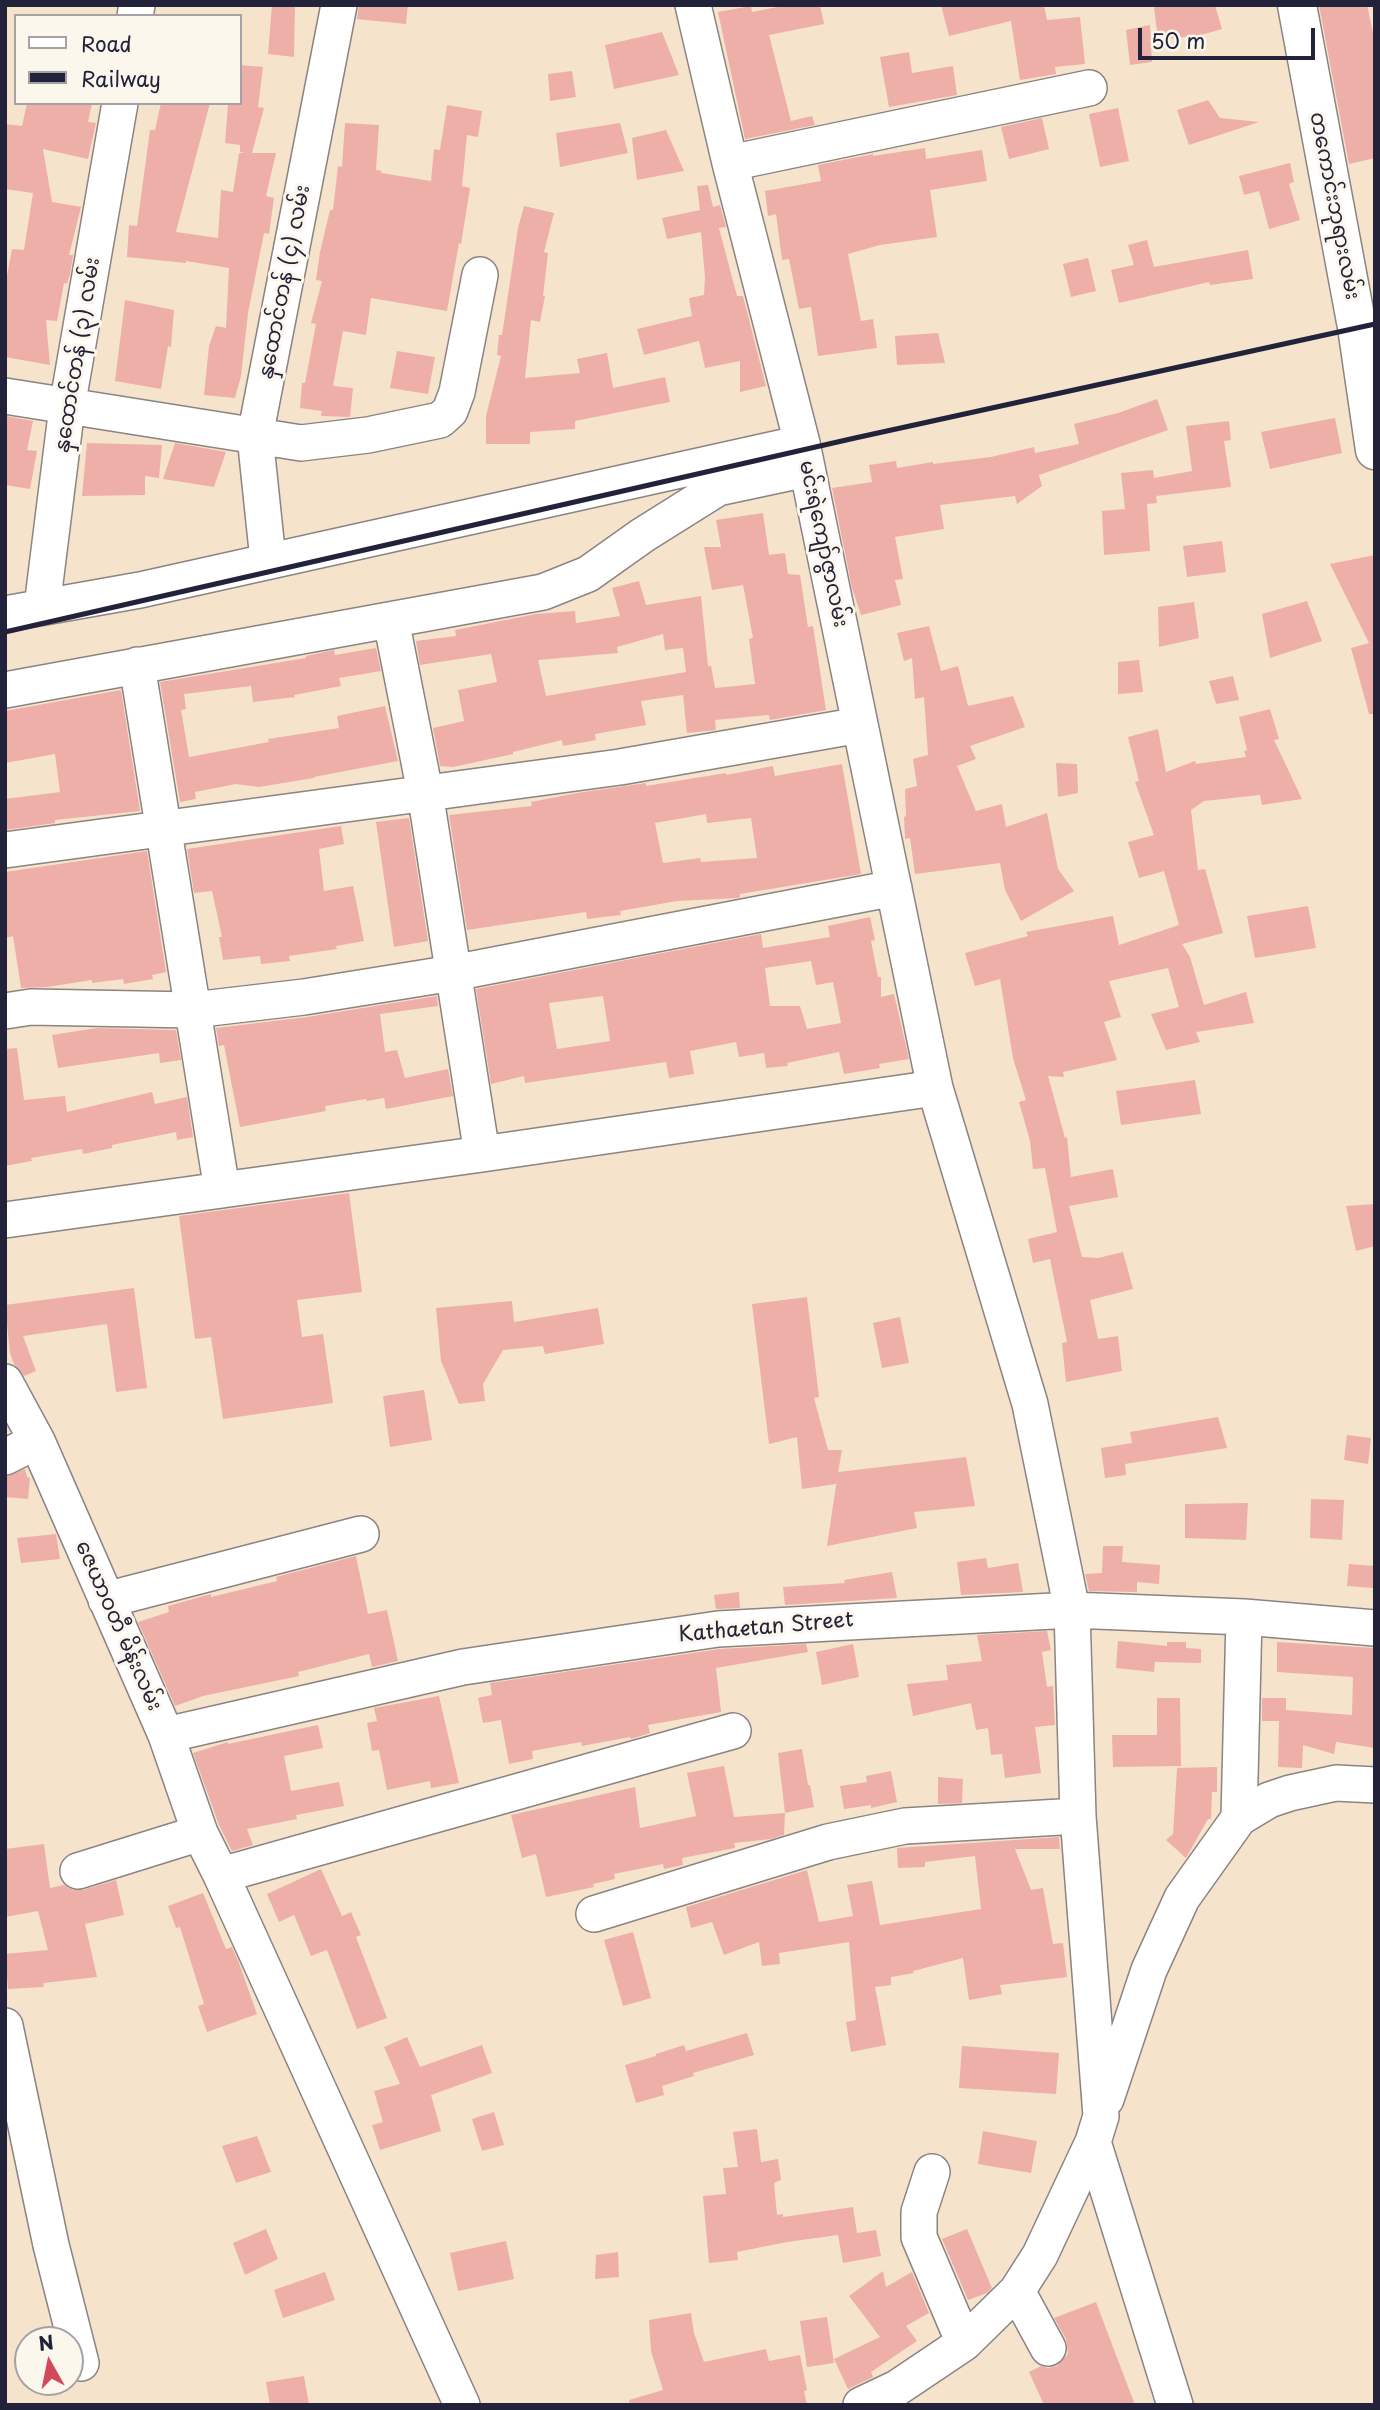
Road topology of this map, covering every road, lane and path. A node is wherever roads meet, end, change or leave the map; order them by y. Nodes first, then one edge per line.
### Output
1 (339, 5) edge
2 (693, 5) edge
3 (1297, 5) edge
4 (1089, 88) dead end
5 (120, 105) edge
6 (730, 163) junction
7 (480, 275) dead end
8 (1367, 340) edge
9 (5, 396) edge
10 (67, 407) junction
11 (255, 436) junction
12 (1375, 450) edge
13 (805, 456) junction
14 (268, 560) junction
15 (42, 607) junction
16 (5, 614) edge
17 (391, 620) junction
18 (137, 665) junction
19 (5, 690) edge
20 (860, 725) junction
21 (425, 792) junction
22 (165, 828) junction
23 (5, 850) edge
24 (894, 888) junction
25 (453, 973) junction
26 (194, 1010) junction
27 (5, 1011) edge
28 (935, 1088) junction
29 (482, 1154) junction
30 (222, 1190) junction
31 (5, 1220) edge
32 (5, 1382) edge
33 (37, 1441) junction
34 (5, 1457) edge
35 (361, 1534) dead end
36 (106, 1600) junction
37 (1072, 1609) junction
38 (1244, 1618) junction
39 (1375, 1628) edge
40 (733, 1731) dead end
41 (166, 1735) junction
42 (1375, 1785) edge
43 (1078, 1816) junction
44 (1239, 1818) junction
45 (200, 1833) junction
46 (78, 1871) dead end
47 (221, 1875) junction
48 (594, 1914) dead end
49 (1090, 1962) junction
50 (1149, 1970) junction
51 (5, 2026) edge
52 (1097, 2129) junction
53 (932, 2172) dead end
54 (1017, 2291) junction
55 (72, 2326) edge
56 (964, 2343) junction
57 (1048, 2348) dead end
58 (462, 2405) edge
59 (861, 2405) edge
60 (1175, 2405) edge

1 - 11 street, နှထောင်တန် (၄) လမ်း
2 - 6 street, မင်းရဲကျော်ဇွာလမ်း
3 - 8 main road, တကောင်းဘုရားလမ်း
4 - 6 street
5 - 10 street, နှထောင်တန် (၃) လမ်း
6 - 13 street, မင်းရဲကျော်ဇွာလမ်း
7 - 11 street
8 - 12 main road, တကောင်းဘုရားလမ်း
9 - 10 street
10 - 11 street
10 - 15 street, နှထောင်တန် (၃) လမ်း
11 - 14 street, နှထောင်တန် (၄) လမ်း
13 - 14 street
13 - 17 street
13 - 20 street, မင်းရဲကျော်ဇွာလမ်း
14 - 15 street
15 - 16 street
17 - 18 street
17 - 21 street
18 - 19 street
18 - 22 street
20 - 21 street
20 - 24 street, မင်းရဲကျော်ဇွာလမ်း
21 - 22 street
21 - 25 street
22 - 23 street
22 - 26 street
24 - 25 street
24 - 28 street, မင်းရဲကျော်ဇွာလမ်း
25 - 26 street
25 - 29 street
26 - 27 street
26 - 30 street
28 - 29 street
28 - 37 street, မင်းရဲကျော်ဇွာလမ်း
29 - 30 street
30 - 31 street
32 - 33 street, ဇေယာဝတီ မိန်းလမ်း
33 - 34 street
33 - 36 street, ဇေယာဝတီ မိန်းလမ်း
35 - 36 street
36 - 41 street, ဇေယာဝတီ မိန်းလမ်း
37 - 38 street, Kathaetan Street
37 - 41 street, Kathaetan Street
37 - 43 street, မင်းရဲကျော်ဇွာလမ်း
38 - 39 street, Kathaetan Street
38 - 44 street
40 - 47 street
41 - 45 street, ဇေယာဝတီ မိန်းလမ်း
42 - 44 street
43 - 48 street
43 - 49 street, မင်းရဲကျော်ဇွာလမ်း
44 - 50 street
45 - 46 street
45 - 47 street, ဇေယာဝတီ မိန်းလမ်း
47 - 58 street, ဇေယာဝတီ မိန်းလမ်း
49 - 50 street
49 - 52 street, မင်းရဲကျော်ဇွာလမ်း
50 - 52 street
51 - 55 street
52 - 54 street
52 - 60 street, မင်းရဲကျော်ဇွာလမ်း
53 - 56 street
54 - 56 street
54 - 57 street
56 - 59 street

